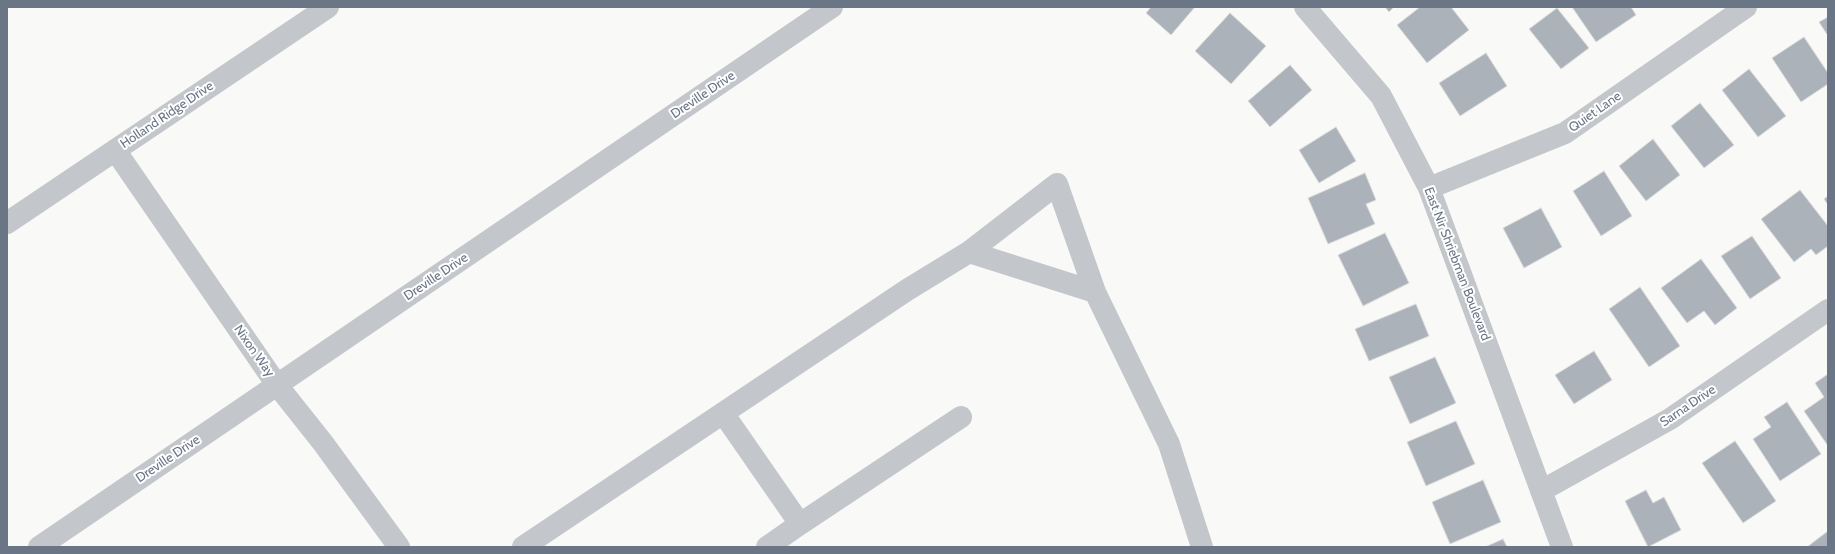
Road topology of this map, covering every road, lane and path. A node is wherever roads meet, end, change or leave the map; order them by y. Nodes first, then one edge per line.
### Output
1 (328, 7) edge
2 (832, 7) edge
3 (1305, 7) edge
4 (1746, 7) edge
5 (115, 150) junction
6 (1429, 188) junction
7 (7, 224) edge
8 (969, 252) junction
9 (1094, 292) junction
10 (1828, 310) edge
11 (277, 385) junction
12 (723, 413) junction
13 (961, 417) dead end
14 (1542, 491) junction
15 (800, 524) junction
16 (39, 547) edge
17 (399, 547) edge
18 (523, 547) edge
19 (767, 547) edge
20 (1202, 547) edge
21 (1562, 547) edge

1 - 5 street, Holland Ridge Drive
2 - 11 street, Dreville Drive
3 - 6 street, East Nir Shriebman Boulevard
4 - 6 street, Quiet Lane
5 - 7 street, Holland Ridge Drive
5 - 11 street, Nixon Way
6 - 14 street, East Nir Shriebman Boulevard
8 - 9 street
8 - 9 street
8 - 12 street
9 - 20 street
10 - 14 street, Sarna Drive
11 - 16 street, Dreville Drive
11 - 17 street, Nixon Way
12 - 15 street
12 - 18 street
13 - 15 street
14 - 21 street, East Nir Shriebman Boulevard
15 - 19 street

